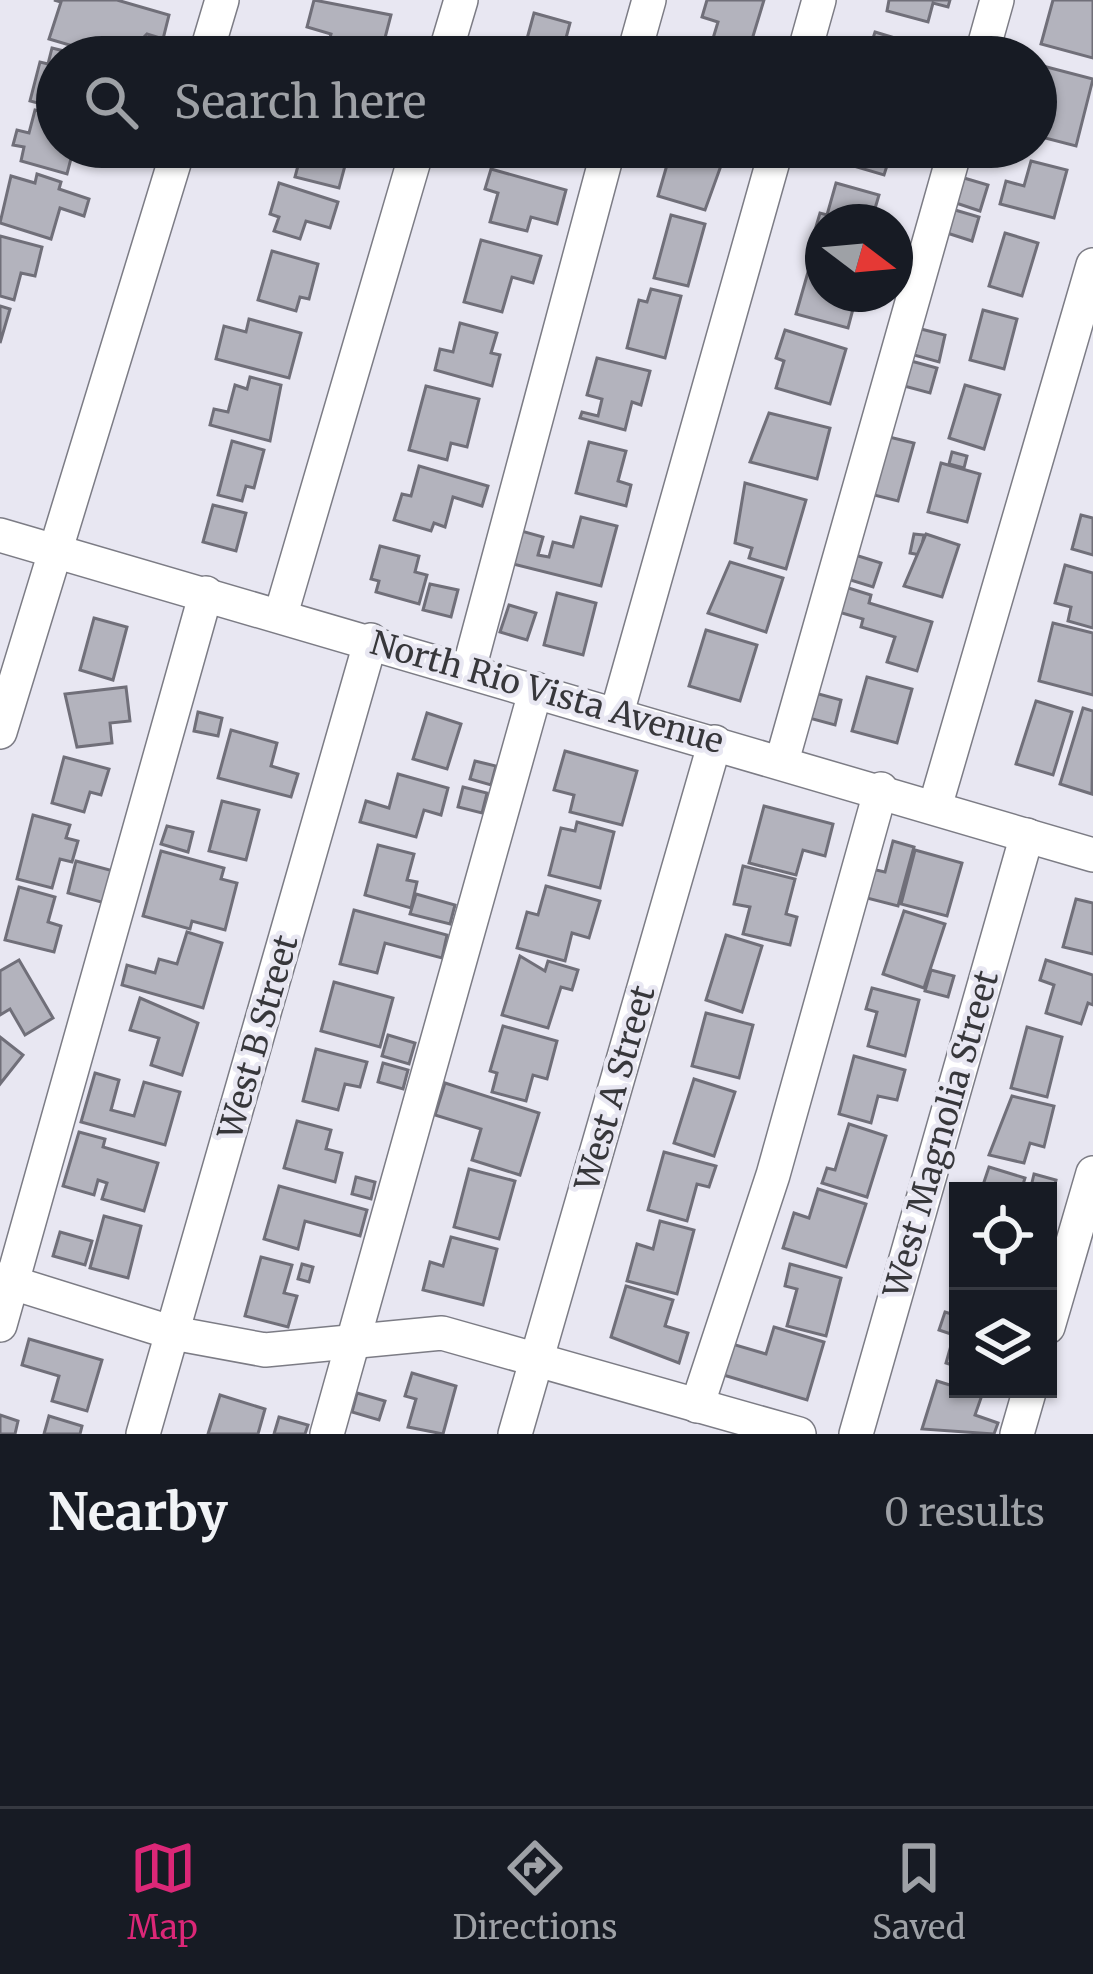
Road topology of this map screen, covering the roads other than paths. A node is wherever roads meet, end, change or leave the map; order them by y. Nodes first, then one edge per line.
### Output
1 (222, 0) edge
2 (461, 0) edge
3 (649, 0) edge
4 (819, 0) edge
5 (998, 0) edge
6 (212, 36) edge
7 (450, 36) edge
8 (639, 36) edge
9 (809, 36) edge
10 (987, 36) edge
11 (173, 168) edge
12 (412, 168) edge
13 (603, 168) edge
14 (771, 168) edge
15 (950, 168) edge
16 (1093, 265) edge
17 (0, 536) edge
18 (58, 552) junction
19 (206, 593) junction
20 (281, 614) junction
21 (371, 640) junction
22 (469, 669) junction
23 (536, 689) junction
24 (617, 712) junction
25 (0, 732) edge
26 (715, 742) junction
27 (782, 761) junction
28 (880, 789) junction
29 (935, 807) junction
30 (1027, 835) junction
31 (1093, 854) edge
32 (1093, 1173) edge
33 (6, 1281) edge
34 (1057, 1296) edge
35 (0, 1325) edge
36 (173, 1333) junction
37 (351, 1342) junction
38 (536, 1361) junction
39 (1027, 1398) edge
40 (697, 1406) junction
41 (143, 1434) edge
42 (326, 1434) edge
43 (515, 1434) edge
44 (799, 1434) edge
45 (856, 1434) edge
46 (1017, 1434) edge

1 - 6 street
2 - 7 street
3 - 8 street
4 - 9 street
5 - 10 street
11 - 18 street
12 - 20 street
13 - 22 street
14 - 24 street
15 - 27 street
16 - 29 street
17 - 18 street, North Rio Vista Avenue
18 - 19 street, North Rio Vista Avenue
18 - 25 street
19 - 20 street, North Rio Vista Avenue
19 - 33 street
20 - 21 street, North Rio Vista Avenue
21 - 22 street, North Rio Vista Avenue
21 - 36 street, West B Street
22 - 23 street, North Rio Vista Avenue
23 - 24 street, North Rio Vista Avenue
23 - 37 street
24 - 26 street, North Rio Vista Avenue
26 - 27 street, North Rio Vista Avenue
26 - 38 street, West A Street
27 - 28 street, North Rio Vista Avenue
28 - 29 street, North Rio Vista Avenue
28 - 40 street
29 - 30 street, North Rio Vista Avenue
30 - 31 street, North Rio Vista Avenue
30 - 45 street, West Magnolia Street
32 - 34 street
33 - 35 street
33 - 36 street
36 - 37 street
36 - 41 street, West B Street
37 - 38 street
37 - 42 street
38 - 40 street
38 - 43 street, West A Street
39 - 46 street
40 - 44 street

